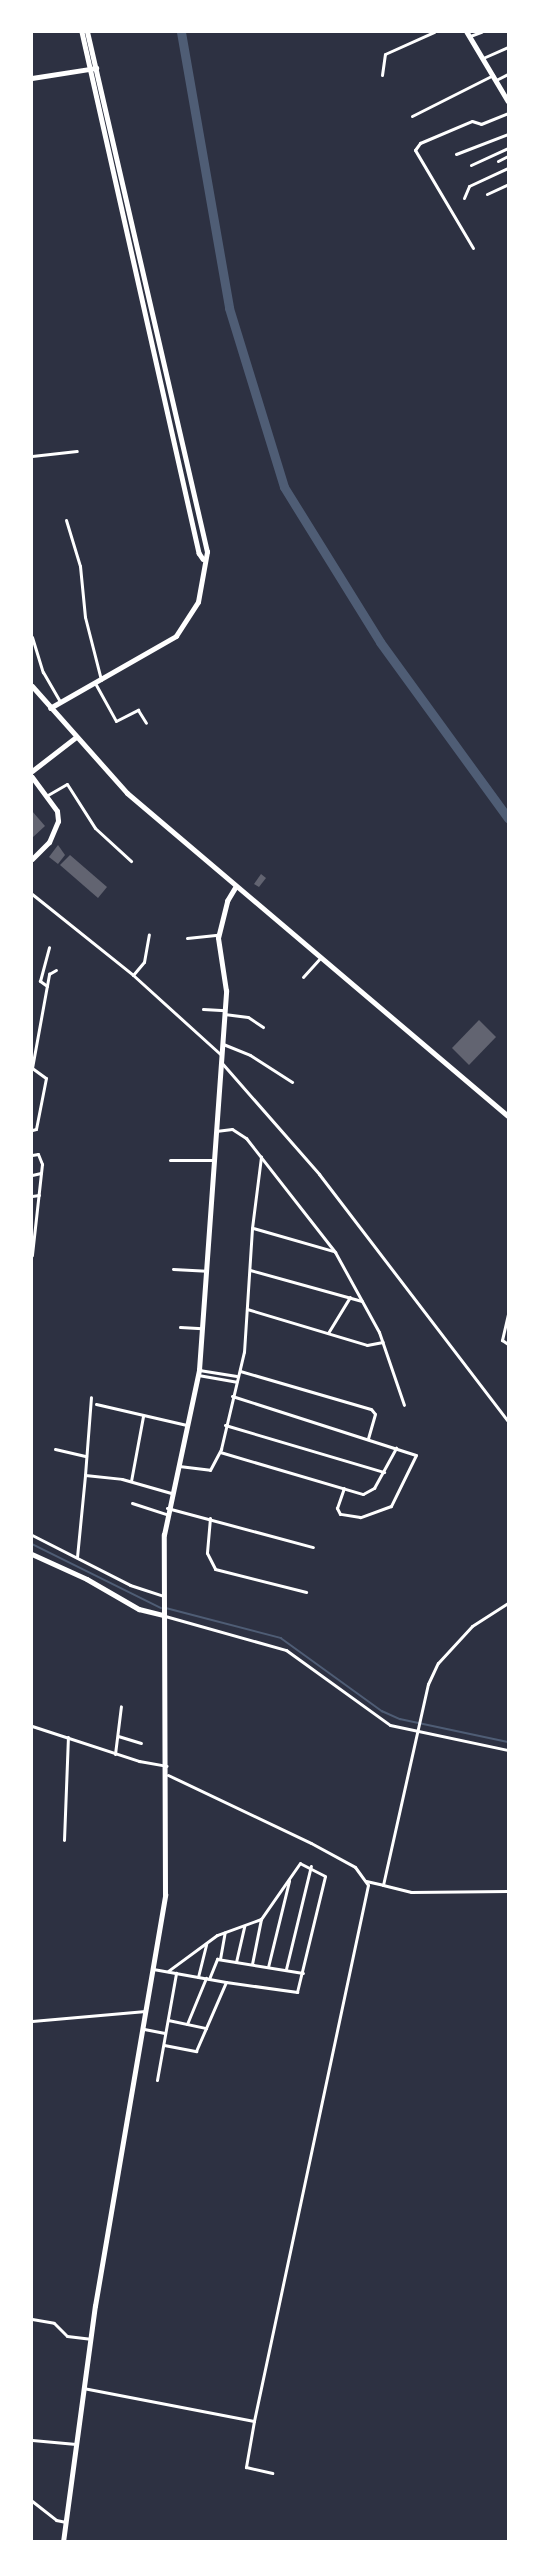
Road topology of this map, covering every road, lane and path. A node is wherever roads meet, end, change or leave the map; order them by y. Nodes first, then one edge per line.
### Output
1 (82, 32) edge
2 (87, 32) edge
3 (434, 32) edge
4 (481, 32) edge
5 (469, 34) edge
6 (508, 47) edge
7 (483, 58) junction
8 (93, 68) junction
9 (508, 74) edge
10 (382, 75) dead end
11 (494, 77) junction
12 (32, 78) edge
13 (508, 101) edge
14 (508, 113) edge
15 (412, 116) dead end
16 (508, 134) edge
17 (508, 148) edge
18 (456, 154) dead end
19 (508, 156) edge
20 (498, 161) dead end
21 (471, 165) dead end
22 (508, 168) edge
23 (508, 184) edge
24 (487, 194) dead end
25 (464, 198) dead end
26 (472, 248) dead end
27 (77, 451) dead end
28 (32, 456) edge
29 (66, 520) dead end
30 (32, 637) edge
31 (101, 680) junction
32 (95, 683) junction
33 (32, 686) edge
34 (60, 702) junction
35 (51, 708) junction
36 (146, 723) dead end
37 (76, 737) junction
38 (32, 771) edge
39 (32, 777) edge
40 (46, 796) junction
41 (32, 859) edge
42 (131, 861) dead end
43 (236, 886) junction
44 (32, 894) edge
45 (149, 934) dead end
46 (218, 935) junction
47 (187, 938) dead end
48 (49, 947) dead end
49 (320, 958) junction
50 (56, 970) dead end
51 (133, 975) junction
52 (303, 977) dead end
53 (47, 986) junction
54 (203, 1009) dead end
55 (225, 1012) junction
56 (263, 1027) dead end
57 (222, 1044) junction
58 (222, 1056) junction
59 (221, 1062) junction
60 (32, 1068) edge
61 (292, 1082) dead end
62 (508, 1116) edge
63 (32, 1130) edge
64 (216, 1131) junction
65 (32, 1155) edge
66 (261, 1157) junction
67 (170, 1160) dead end
68 (214, 1160) junction
69 (41, 1173) junction
70 (32, 1175) edge
71 (39, 1195) junction
72 (32, 1196) edge
73 (36, 1218) junction
74 (32, 1219) edge
75 (252, 1228) junction
76 (33, 1241) edge
77 (334, 1252) junction
78 (32, 1255) edge
79 (172, 1269) dead end
80 (249, 1269) junction
81 (206, 1271) junction
82 (350, 1297) junction
83 (364, 1301) junction
84 (247, 1309) junction
85 (508, 1314) edge
86 (180, 1327) dead end
87 (202, 1328) junction
88 (328, 1333) junction
89 (383, 1342) junction
90 (508, 1344) edge
91 (240, 1371) junction
92 (199, 1373) junction
93 (237, 1376) junction
94 (236, 1382) junction
95 (91, 1396) dead end
96 (232, 1396) junction
97 (96, 1404) dead end
98 (404, 1405) dead end
99 (143, 1416) junction
100 (508, 1421) edge
101 (189, 1425) junction
102 (225, 1425) junction
103 (368, 1438) junction
104 (396, 1448) junction
105 (55, 1449) dead end
106 (220, 1452) junction
107 (86, 1456) junction
108 (179, 1466) junction
109 (384, 1472) junction
110 (85, 1475) junction
111 (131, 1481) junction
112 (344, 1488) junction
113 (171, 1493) junction
114 (132, 1503) dead end
115 (167, 1511) junction
116 (210, 1518) junction
117 (32, 1535) edge
118 (313, 1547) dead end
119 (32, 1554) edge
120 (77, 1557) junction
121 (306, 1593) dead end
122 (164, 1596) junction
123 (508, 1603) edge
124 (163, 1615) junction
125 (122, 1706) dead end
126 (32, 1726) edge
127 (418, 1729) junction
128 (118, 1736) junction
129 (68, 1737) junction
130 (141, 1743) dead end
131 (508, 1750) edge
132 (115, 1754) junction
133 (167, 1766) junction
134 (168, 1775) junction
135 (64, 1840) dead end
136 (311, 1866) junction
137 (290, 1877) junction
138 (366, 1881) junction
139 (383, 1885) junction
140 (508, 1891) edge
141 (261, 1919) junction
142 (244, 1926) junction
143 (225, 1932) junction
144 (206, 1942) junction
145 (220, 1959) junction
146 (236, 1962) junction
147 (252, 1964) junction
148 (268, 1967) junction
149 (153, 1969) junction
150 (286, 1969) junction
151 (168, 1971) junction
152 (176, 1973) junction
153 (303, 1973) junction
154 (198, 1977) junction
155 (207, 1978) junction
156 (226, 1982) junction
157 (147, 2010) junction
158 (168, 2020) junction
159 (32, 2021) edge
160 (187, 2024) junction
161 (206, 2028) junction
162 (144, 2029) junction
163 (166, 2033) junction
164 (164, 2046) junction
165 (157, 2080) dead end
166 (32, 2319) edge
167 (90, 2339) junction
168 (83, 2388) junction
169 (254, 2421) junction
170 (32, 2440) edge
171 (76, 2444) junction
172 (272, 2473) dead end
173 (32, 2501) edge
174 (66, 2522) junction
175 (63, 2541) edge

1 - 8 street
2 - 8 street
3 - 10 street
4 - 5 street
5 - 7 street
6 - 7 street
7 - 11 street
8 - 12 street
8 - 31 street
9 - 11 street
11 - 13 street
11 - 15 street
14 - 26 street
16 - 18 street
17 - 21 street
19 - 20 street
22 - 25 street
23 - 24 street
27 - 28 street
29 - 31 street
30 - 34 street
31 - 32 street
32 - 34 street
32 - 36 street
33 - 35 main road
34 - 35 street
35 - 37 main road
37 - 38 main road
37 - 43 main road
39 - 40 main road
40 - 41 main road
40 - 42 street
43 - 46 street
43 - 49 main road
44 - 51 street
45 - 51 street
46 - 47 street
46 - 55 street
48 - 53 street
49 - 52 street
49 - 62 main road
50 - 53 street
51 - 58 street
53 - 60 street
54 - 55 street
55 - 56 street
55 - 57 street
57 - 58 street
57 - 61 street
58 - 59 street
59 - 64 street
59 - 100 street
60 - 63 street
64 - 66 street
64 - 68 street
65 - 69 street
66 - 75 street
66 - 77 street
67 - 68 street
68 - 81 street
69 - 70 street
69 - 71 street
71 - 72 street
71 - 73 street
73 - 74 street
73 - 76 street
75 - 77 street
75 - 80 street
76 - 78 street
77 - 83 street
79 - 81 street
80 - 82 street
80 - 84 street
81 - 87 street
82 - 83 street
82 - 88 street
83 - 89 street
84 - 88 street
84 - 91 street
85 - 90 street
86 - 87 street
87 - 92 street
88 - 89 street
89 - 98 street
91 - 93 street
91 - 103 street
92 - 93 street
92 - 94 street
92 - 101 street
93 - 94 street
94 - 96 street
95 - 107 street
96 - 102 street
96 - 103 street
97 - 99 street
99 - 101 street
99 - 111 street
101 - 108 street
102 - 106 street
102 - 109 street
103 - 104 street
104 - 109 street
104 - 112 street
105 - 107 street
106 - 108 street
106 - 112 street
107 - 110 street
108 - 113 street
109 - 112 street
110 - 111 street
110 - 120 street
111 - 113 street
113 - 115 street
114 - 115 street
115 - 116 street
115 - 122 street
116 - 118 street
116 - 121 street
117 - 120 street
119 - 124 street
120 - 122 street
122 - 124 street
123 - 127 street
124 - 127 street
124 - 133 street
125 - 128 street
126 - 129 street
127 - 131 street
127 - 139 street
128 - 130 street
128 - 132 street
129 - 132 street
129 - 135 street
132 - 133 street
133 - 134 street
134 - 138 street
134 - 149 street
136 - 137 street
136 - 150 street
136 - 153 street
137 - 141 street
137 - 148 street
138 - 139 street
138 - 169 street
139 - 140 street
141 - 142 street
141 - 147 street
142 - 143 street
142 - 146 street
143 - 144 street
143 - 145 street
144 - 151 street
144 - 154 street
145 - 146 street
145 - 155 street
146 - 147 street
147 - 148 street
148 - 150 street
149 - 151 street
149 - 157 street
150 - 153 street
151 - 152 street
152 - 154 street
152 - 158 street
153 - 156 street
154 - 155 street
155 - 156 street
155 - 160 street
156 - 161 street
157 - 159 street
157 - 162 street
158 - 160 street
158 - 163 street
160 - 161 street
161 - 164 street
162 - 163 street
162 - 167 street
163 - 164 street
164 - 165 street
166 - 167 street
167 - 168 street
168 - 169 street
168 - 171 street
169 - 172 street
170 - 171 street
171 - 174 street
173 - 174 street
174 - 175 street

